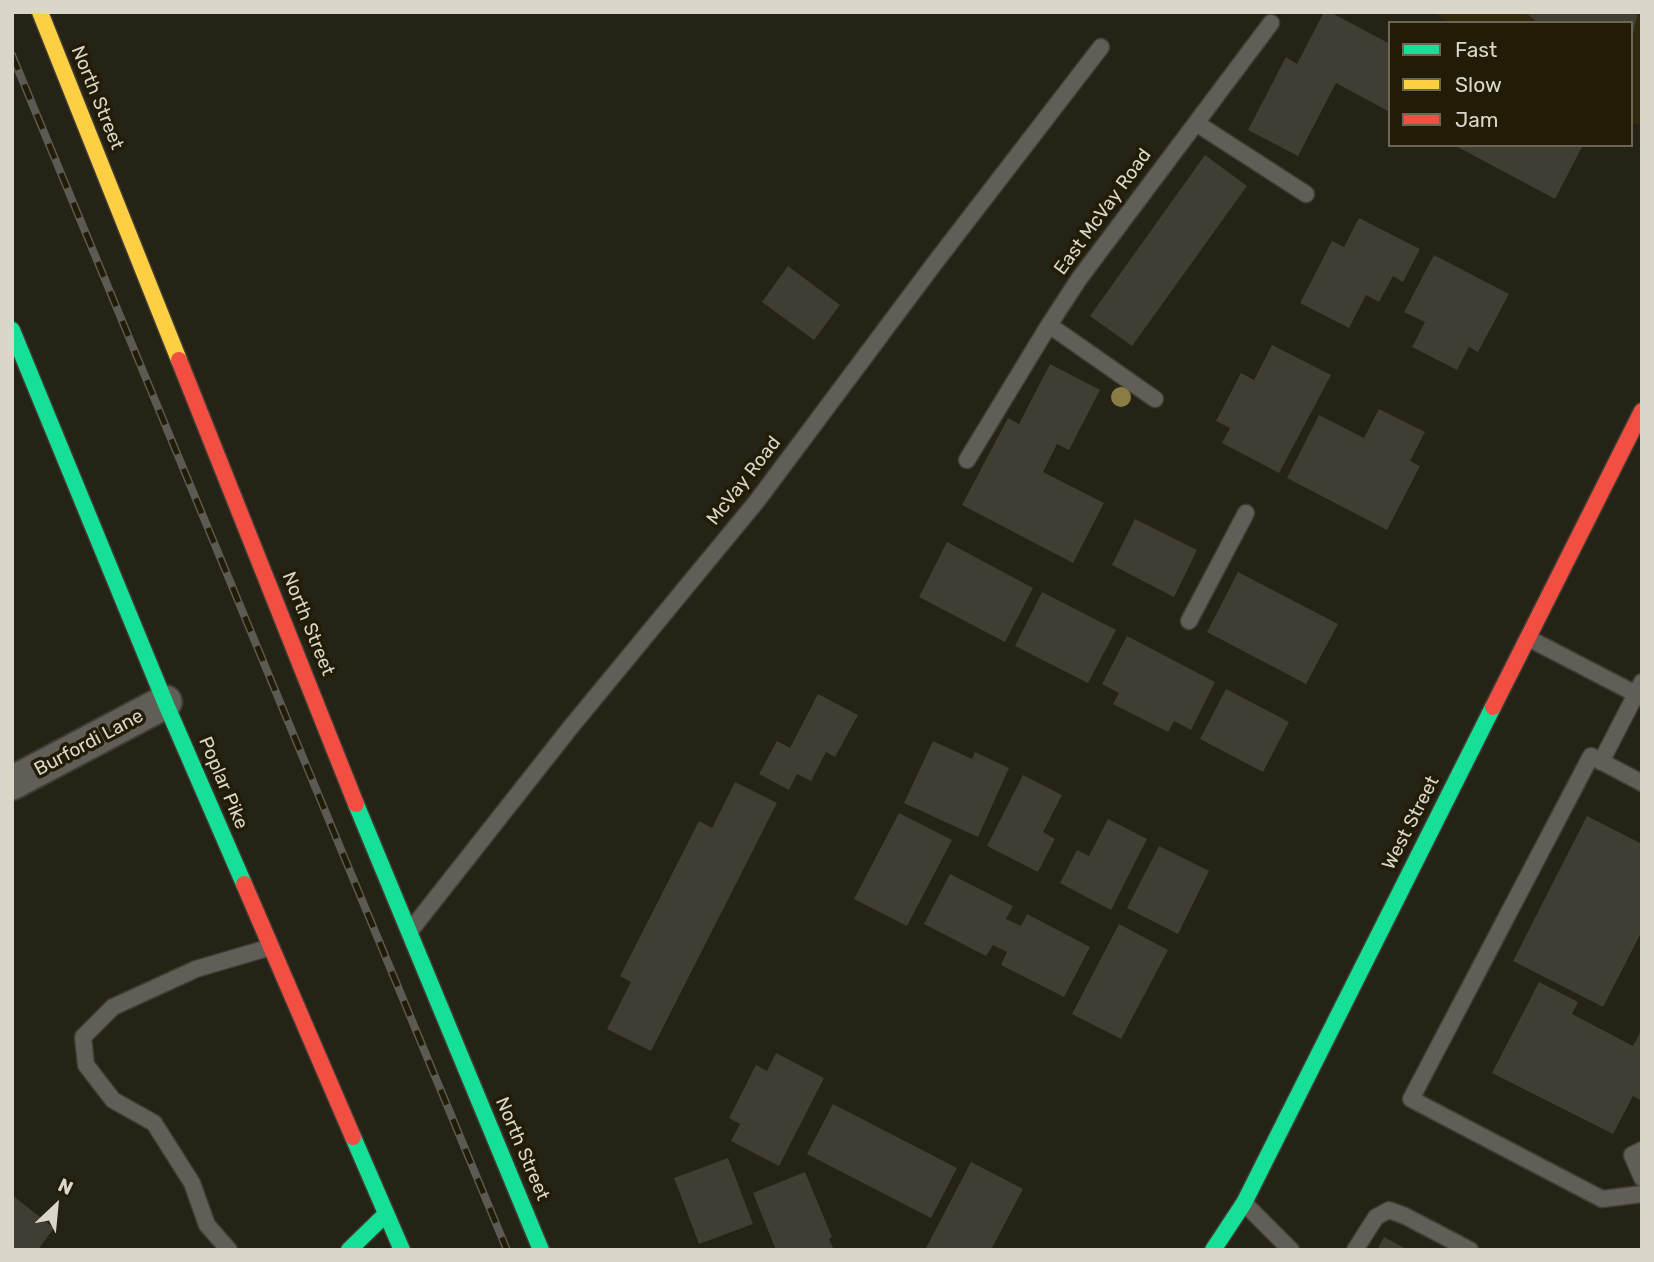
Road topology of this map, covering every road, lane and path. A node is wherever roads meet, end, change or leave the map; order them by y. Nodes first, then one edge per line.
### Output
1 (40, 12) edge
2 (1271, 23) dead end
3 (1101, 47) dead end
4 (1195, 123) junction
5 (1306, 194) dead end
6 (1049, 325) junction
7 (12, 330) edge
8 (1155, 400) dead end
9 (1642, 411) edge
10 (967, 460) dead end
11 (1246, 513) dead end
12 (1189, 621) dead end
13 (1528, 638) junction
14 (1640, 691) edge
15 (165, 702) junction
16 (1601, 762) junction
17 (12, 783) edge
18 (1642, 783) edge
19 (408, 933) junction
20 (271, 947) junction
21 (1642, 1150) edge
22 (1642, 1178) edge
23 (1642, 1194) edge
24 (1244, 1203) junction
25 (386, 1214) junction
26 (229, 1250) edge
27 (349, 1250) edge
28 (402, 1250) edge
29 (541, 1250) edge
30 (1213, 1250) edge
31 (1292, 1250) edge
32 (1355, 1250) edge
33 (1470, 1250) edge

1 - 19 main road, North Street
2 - 4 lane, East McVay Road
3 - 19 lane, McVay Road
4 - 5 lane
4 - 6 lane, East McVay Road
6 - 8 lane
6 - 10 lane, East McVay Road
7 - 15 main road, Poplar Pike
9 - 13 main road, West Street
11 - 12 lane
13 - 14 lane
13 - 24 main road, West Street
14 - 16 lane
15 - 17 street, Burfordi Lane
15 - 20 main road, Poplar Pike
16 - 18 lane
16 - 23 lane
19 - 29 main road, North Street
20 - 25 main road, Poplar Pike
20 - 26 lane
21 - 22 lane
24 - 30 main road, West Street
24 - 31 lane
25 - 27 main road
25 - 28 main road, Poplar Pike
32 - 33 lane

